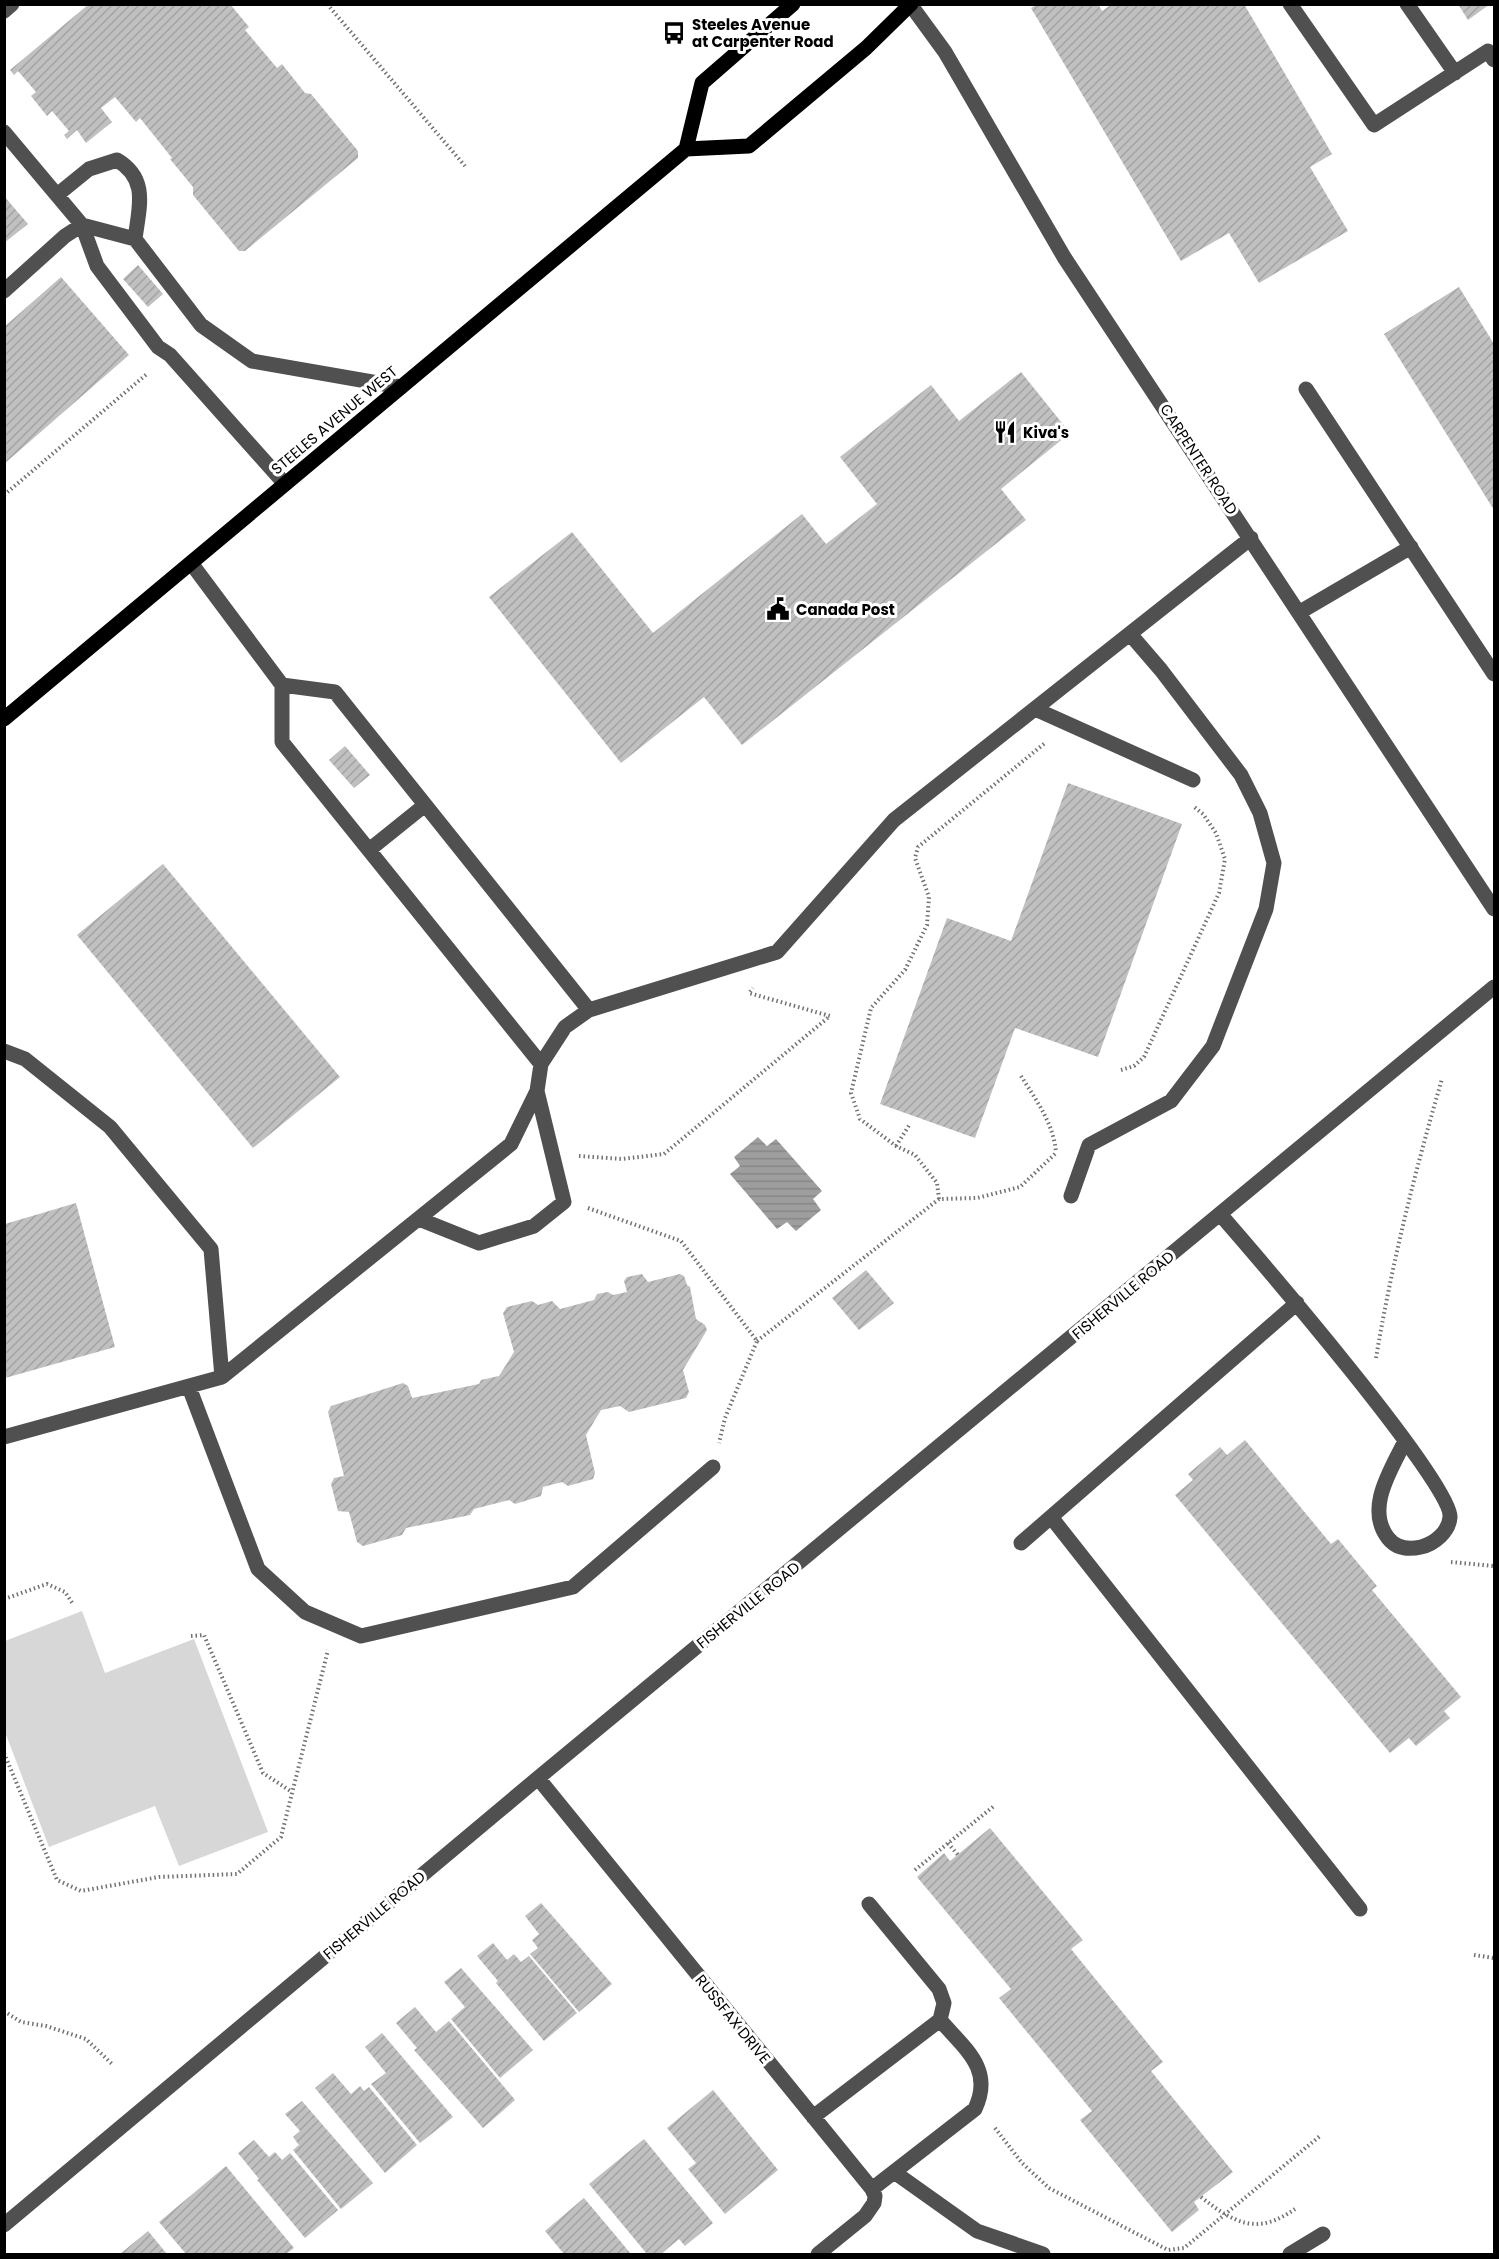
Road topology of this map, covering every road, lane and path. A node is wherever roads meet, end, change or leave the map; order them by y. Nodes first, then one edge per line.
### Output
1 (12, 4) edge
2 (327, 4) edge
3 (793, 4) edge
4 (1290, 4) edge
5 (1407, 4) edge
6 (910, 5) edge
7 (4, 11) edge
8 (1494, 60) edge
9 (1455, 73) junction
10 (4, 132) edge
11 (686, 149) junction
12 (465, 166) dead end
13 (57, 195) junction
14 (82, 225) junction
15 (135, 239) junction
16 (4, 291) edge
17 (170, 355) junction
18 (401, 387) junction
19 (1306, 389) dead end
20 (285, 484) junction
21 (4, 495) edge
22 (1251, 538) junction
23 (1411, 547) junction
24 (192, 563) junction
25 (1300, 612) junction
26 (1130, 634) junction
27 (1494, 674) edge
28 (282, 685) junction
29 (1035, 709) junction
30 (4, 719) edge
31 (1054, 742) dead end
32 (1193, 780) dead end
33 (1186, 801) dead end
34 (425, 805) junction
35 (369, 850) junction
36 (1494, 909) edge
37 (777, 952) junction
38 (1494, 987) edge
39 (589, 1010) junction
40 (4, 1051) edge
41 (541, 1064) junction
42 (1121, 1070) dead end
43 (1021, 1076) dead end
44 (1442, 1078) dead end
45 (537, 1091) junction
46 (910, 1124) dead end
47 (896, 1146) junction
48 (1089, 1146) junction
49 (1056, 1153) junction
50 (553, 1160) junction
51 (1071, 1196) dead end
52 (939, 1199) junction
53 (564, 1202) junction
54 (1220, 1214) junction
55 (419, 1219) junction
56 (1297, 1303) junction
57 (757, 1341) junction
58 (222, 1377) junction
59 (189, 1387) junction
60 (1370, 1397) junction
61 (4, 1437) edge
62 (1405, 1442) junction
63 (714, 1467) joint
64 (1051, 1517) junction
65 (1021, 1543) dead end
66 (4, 1599) edge
67 (73, 1604) dead end
68 (334, 1625) junction
69 (191, 1636) dead end
70 (4, 1753) edge
71 (538, 1778) junction
72 (292, 1792) junction
73 (994, 1806) dead end
74 (948, 1843) junction
75 (958, 1855) dead end
76 (915, 1870) dead end
77 (869, 1904) dead end
78 (1360, 1909) dead end
79 (1474, 1956) dead end
80 (1494, 1958) edge
81 (4, 2011) edge
82 (940, 2020) junction
83 (113, 2065) dead end
84 (813, 2117) junction
85 (995, 2128) dead end
86 (1320, 2136) dead end
87 (894, 2172) junction
88 (872, 2189) junction
89 (1201, 2197) dead end
90 (1295, 2209) dead end
91 (1223, 2215) junction
92 (4, 2225) edge
93 (1323, 2234) dead end
94 (818, 2254) edge
95 (1043, 2254) edge
96 (1290, 2254) edge

1 - 7 street
2 - 12 path
3 - 11 main road
4 - 9 street
5 - 9 street
6 - 11 main road
6 - 22 street, CARPENTER ROAD
8 - 9 street
10 - 13 street
11 - 18 main road, STEELES AVENUE WEST
13 - 14 street
13 - 15 street
14 - 15 street
14 - 16 street
14 - 17 street
15 - 18 street
17 - 20 street
17 - 21 path
18 - 20 main road, STEELES AVENUE WEST
19 - 23 street
20 - 24 main road, STEELES AVENUE WEST
22 - 25 street, CARPENTER ROAD
22 - 26 street
23 - 25 street
23 - 27 street
24 - 28 street
24 - 30 main road, STEELES AVENUE WEST
25 - 36 street, CARPENTER ROAD
26 - 29 street
26 - 48 street
28 - 34 street
28 - 35 street
29 - 32 street
29 - 37 street
31 - 47 path
33 - 42 path
34 - 35 street
34 - 39 street
35 - 41 street
37 - 39 street
37 - 50 path
38 - 54 street, FISHERVILLE ROAD
39 - 41 street
40 - 58 street
41 - 45 street
43 - 49 path
44 - 60 path
45 - 50 street
45 - 55 street
46 - 47 path
47 - 52 path
48 - 49 path
48 - 51 street
49 - 52 path
50 - 53 street
52 - 57 path
53 - 55 street
53 - 57 path
54 - 56 street
54 - 71 street, FISHERVILLE ROAD
55 - 58 street
56 - 60 street
56 - 64 street
57 - 63 path
58 - 59 street
59 - 61 street
59 - 68 street
60 - 62 street
62 - 62 street
63 - 68 street
64 - 65 street
64 - 78 street
66 - 67 path
68 - 72 path
69 - 72 path
70 - 72 path
71 - 84 street, RUSSFAX DRIVE
71 - 92 street, FISHERVILLE ROAD
73 - 74 path
74 - 75 path
74 - 76 path
77 - 82 street
79 - 80 path
81 - 83 path
82 - 84 street
82 - 87 street
84 - 88 street, RUSSFAX DRIVE
85 - 91 path
86 - 91 path
87 - 88 street
87 - 95 street
88 - 94 street
89 - 91 path
90 - 91 path
93 - 96 street

